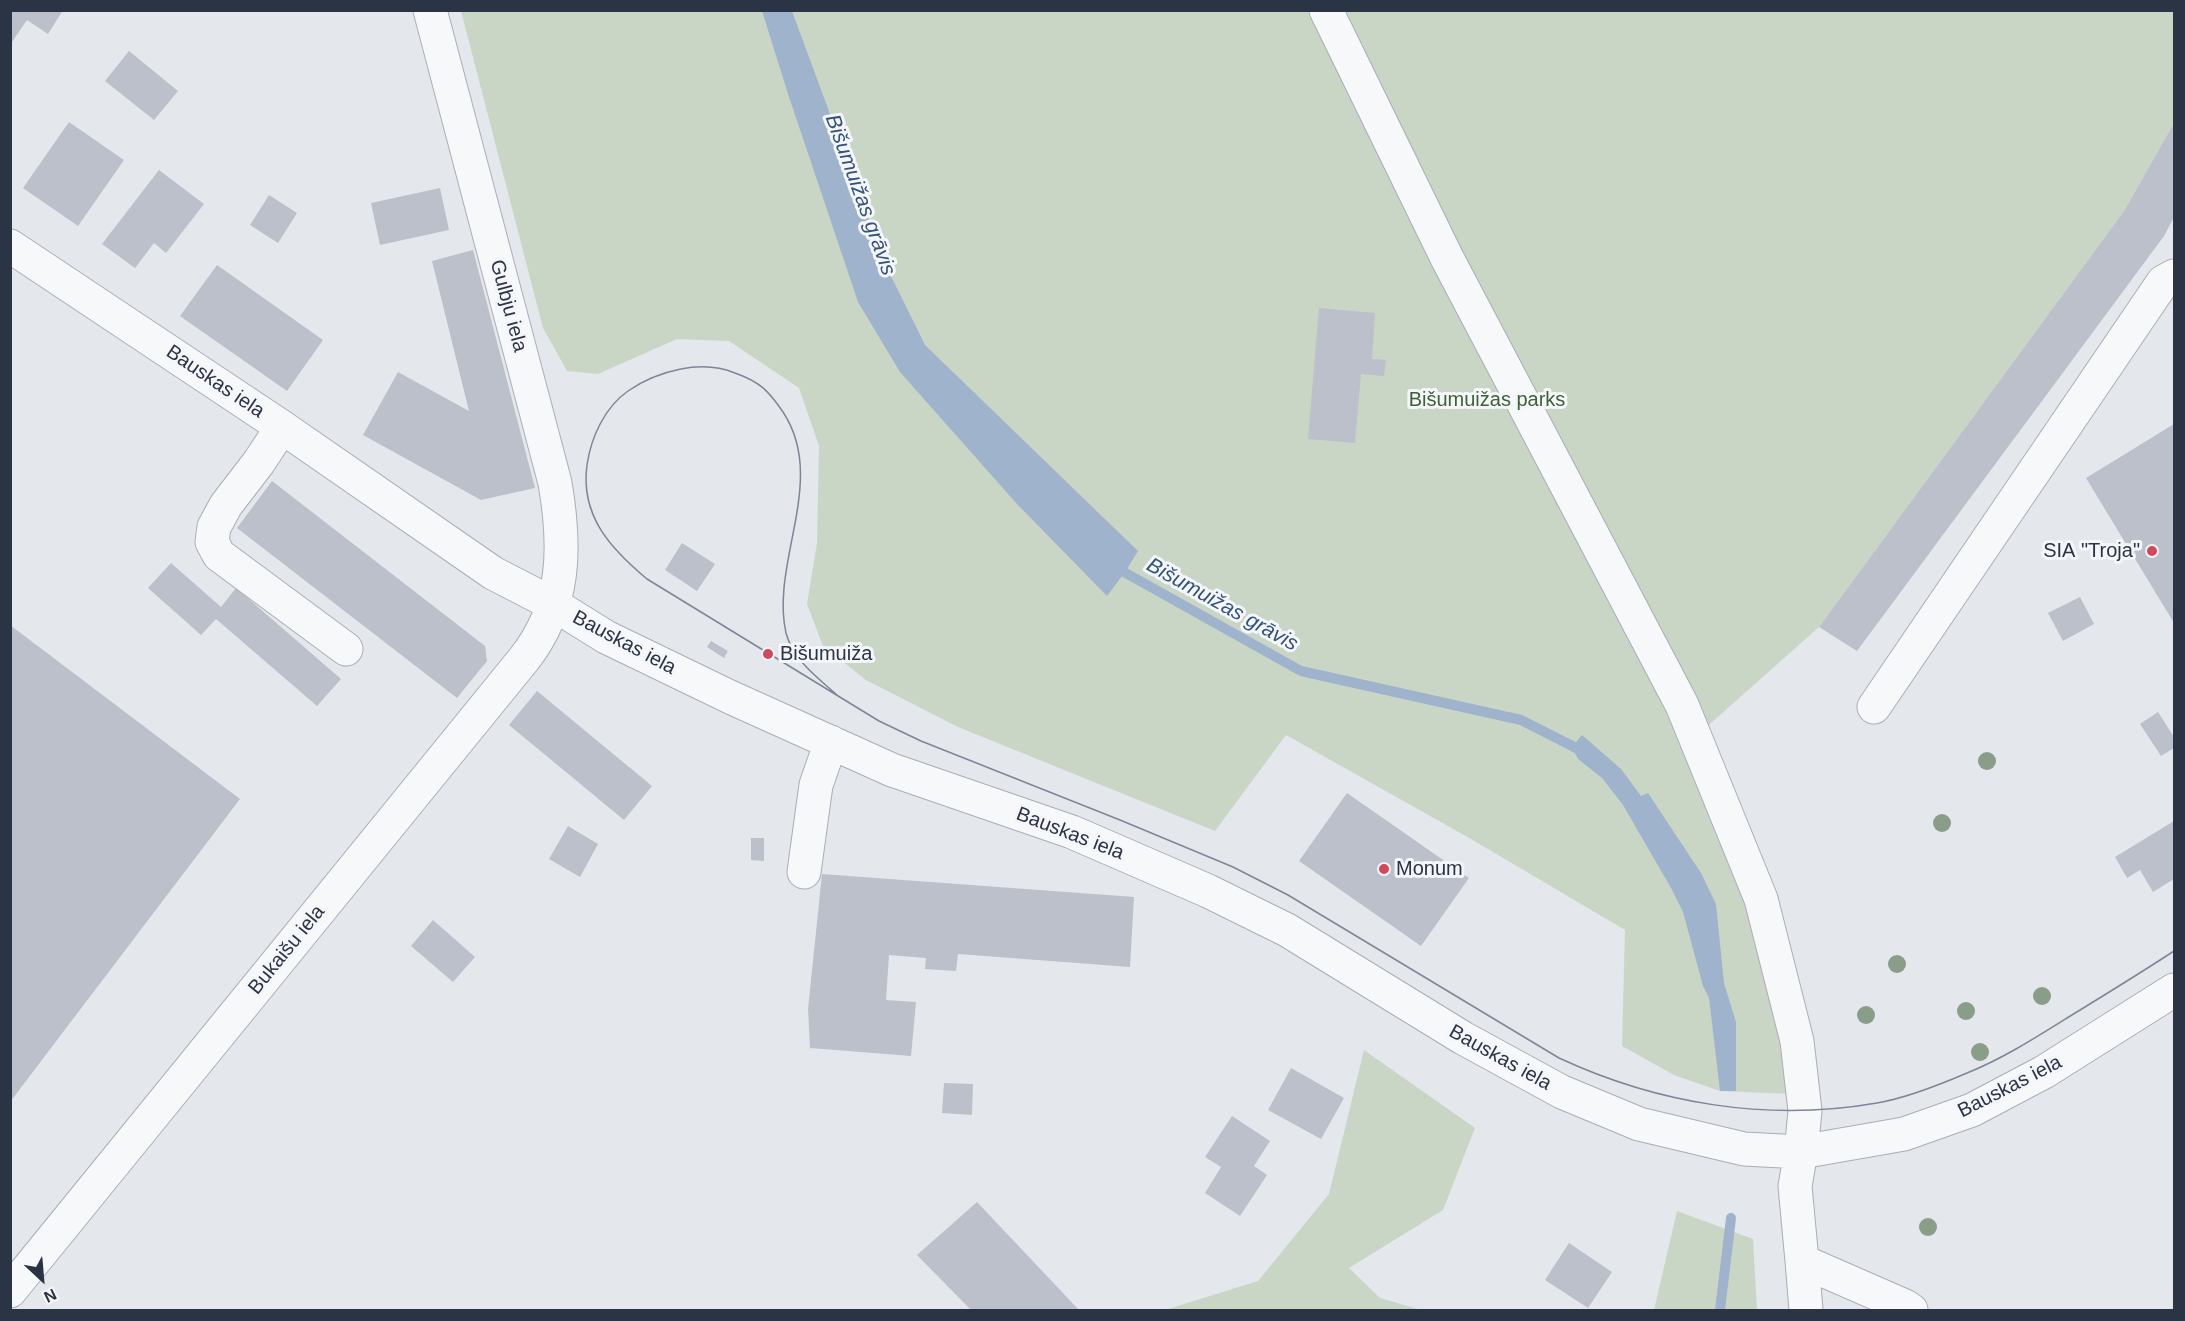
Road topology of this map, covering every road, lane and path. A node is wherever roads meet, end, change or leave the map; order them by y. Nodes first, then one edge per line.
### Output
1 (430, 10) edge
2 (1326, 10) edge
3 (10, 246) edge
4 (2175, 276) edge
5 (282, 427) junction
6 (552, 604) junction
7 (346, 649) dead end
8 (1874, 707) dead end
9 (831, 742) junction
10 (804, 872) dead end
11 (2175, 990) edge
12 (1802, 1152) junction
13 (1802, 1261) junction
14 (10, 1291) edge
15 (1806, 1311) edge
16 (1911, 1311) edge

1 - 6 street, Gulbju iela
2 - 12 street
3 - 5 street, Bauskas iela
4 - 8 street
5 - 6 street, Bauskas iela
5 - 7 street
6 - 9 street, Bauskas iela
6 - 14 street, Bukaišu iela
9 - 10 street
9 - 12 street, Bauskas iela
11 - 12 street, Bauskas iela
12 - 13 street
13 - 15 street
13 - 16 street

